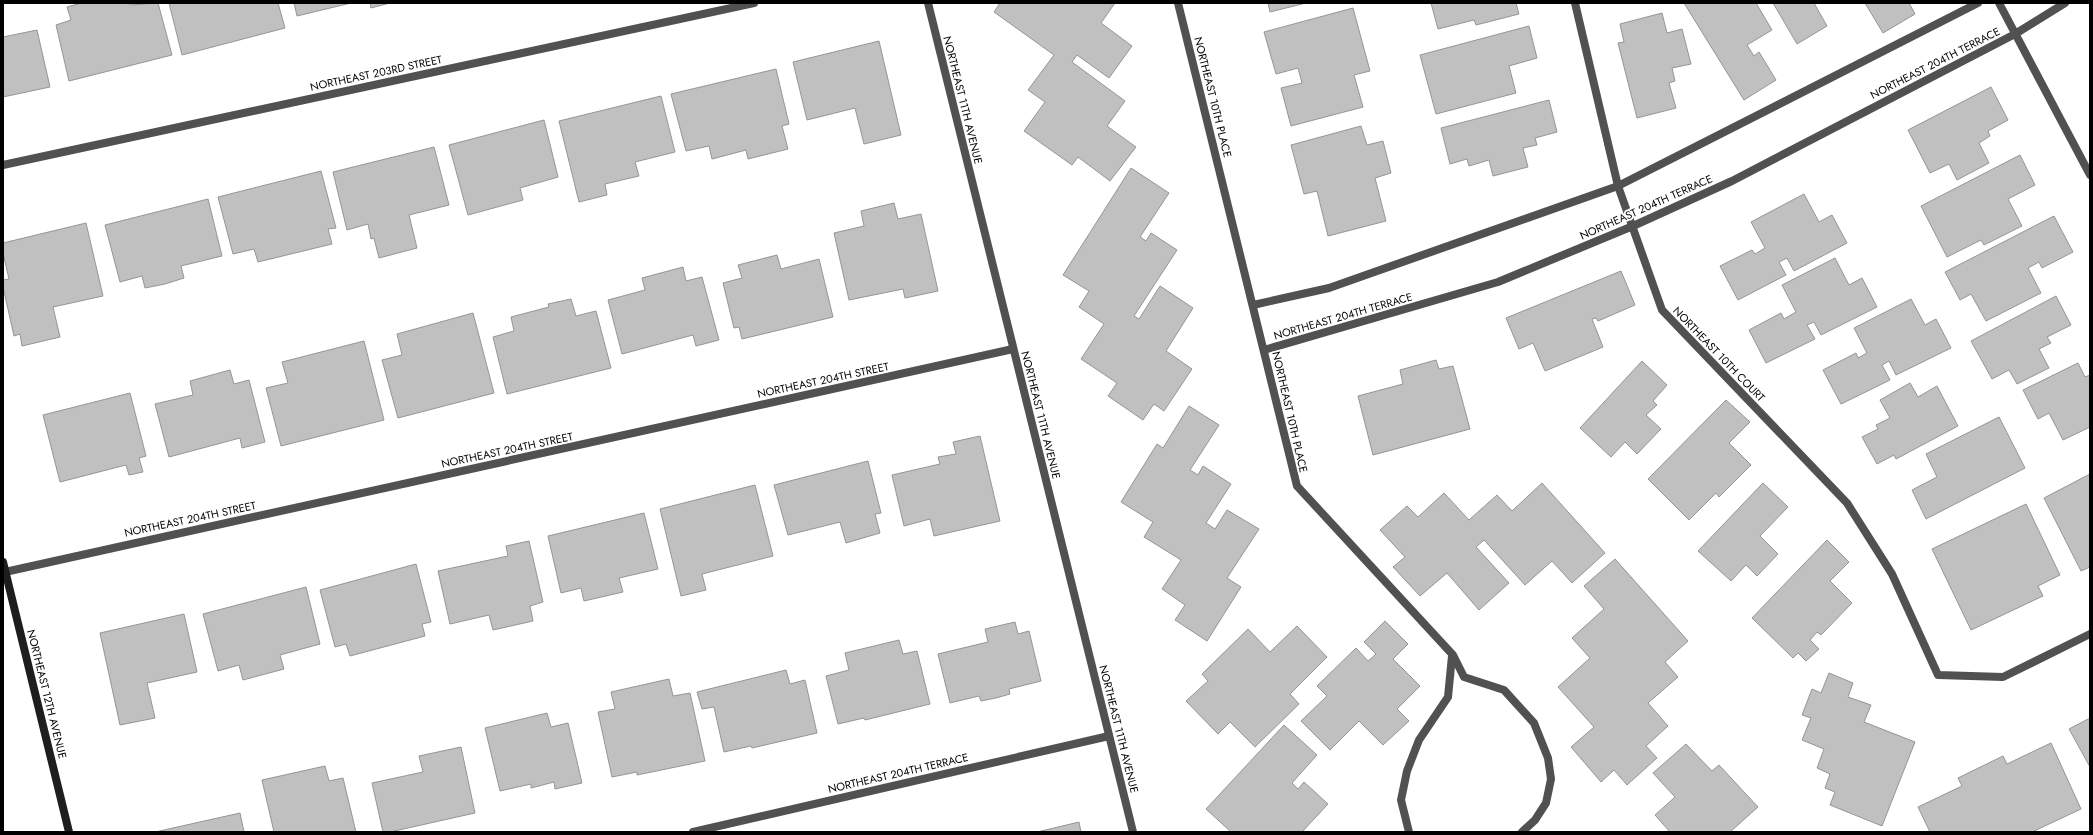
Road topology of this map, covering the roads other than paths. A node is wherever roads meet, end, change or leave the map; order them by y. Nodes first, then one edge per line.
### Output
1 (754, 3) edge
2 (928, 3) edge
3 (1178, 3) edge
4 (1575, 3) edge
5 (1978, 3) edge
6 (1999, 3) edge
7 (2065, 3) edge
8 (2015, 34) junction
9 (3, 165) edge
10 (2090, 175) edge
11 (1618, 186) junction
12 (1632, 226) junction
13 (1253, 305) junction
14 (1013, 349) junction
15 (1264, 350) junction
16 (3, 562) edge
17 (5, 572) junction
18 (2090, 634) edge
19 (1453, 655) junction
20 (1109, 736) junction
21 (69, 832) edge
22 (693, 832) edge
23 (1133, 832) edge
24 (1408, 832) edge
25 (1522, 832) edge

1 - 9 street, NORTHEAST 203RD STREET
2 - 14 street, NORTHEAST 11TH AVENUE
3 - 13 street, NORTHEAST 10TH PLACE
4 - 11 street, NORTHEAST 10TH COURT
5 - 11 street
6 - 8 street, NORTHEAST 204TH TERRACE
7 - 8 street, NORTHEAST 204TH TERRACE
8 - 10 street, NORTHEAST 204TH TERRACE
8 - 12 street, NORTHEAST 204TH TERRACE
11 - 12 street, NORTHEAST 10TH COURT
11 - 13 street
12 - 15 street, NORTHEAST 204TH TERRACE
12 - 18 street, NORTHEAST 10TH COURT
13 - 15 street, NORTHEAST 10TH PLACE
14 - 17 street, NORTHEAST 204TH STREET
14 - 20 street, NORTHEAST 11TH AVENUE
15 - 19 street, NORTHEAST 10TH PLACE
16 - 17 street, NORTHEAST 12TH AVENUE
17 - 21 street, NORTHEAST 12TH AVENUE
19 - 24 street
19 - 25 street, NORTHEAST 10TH PLACE
20 - 22 street, NORTHEAST 204TH TERRACE
20 - 23 street, NORTHEAST 11TH AVENUE

